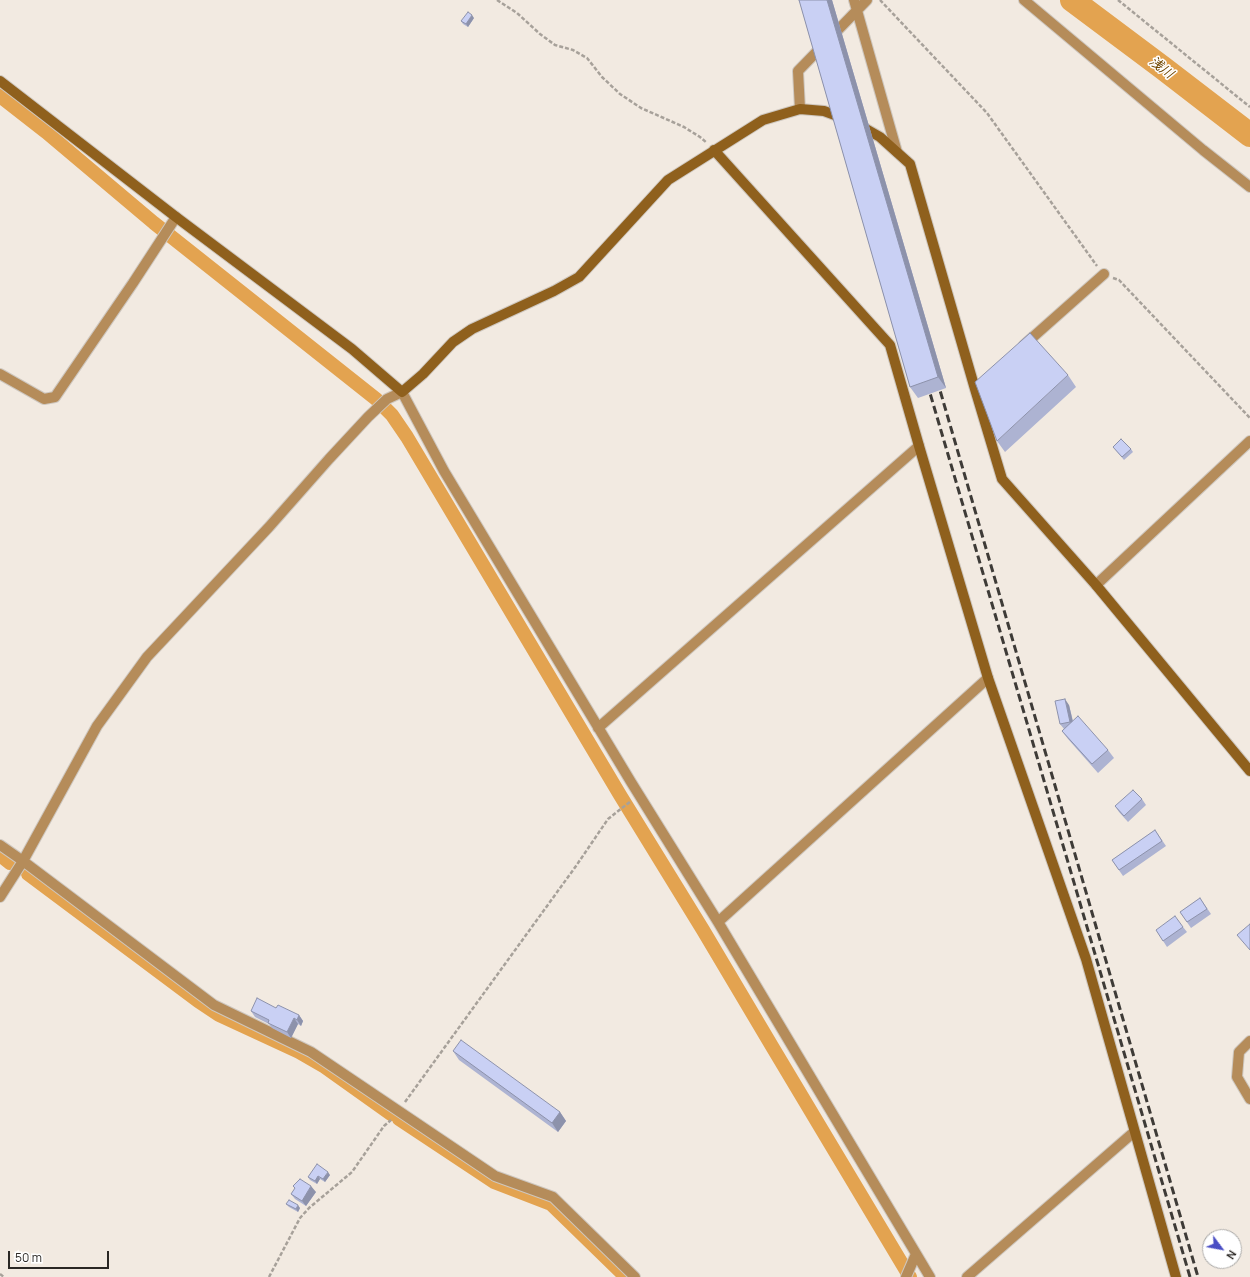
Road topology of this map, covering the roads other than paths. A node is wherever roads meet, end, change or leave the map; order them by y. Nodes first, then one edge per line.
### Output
1 (867, 0) edge
2 (1024, 0) edge
3 (856, 4) edge
4 (0, 81) edge
5 (800, 109) junction
6 (714, 150) junction
7 (897, 152) junction
8 (1250, 187) edge
9 (173, 220) junction
10 (1104, 274) road end
11 (1016, 352) edge
12 (0, 374) edge
13 (402, 392) junction
14 (1250, 441) edge
15 (919, 446) junction
16 (1096, 585) junction
17 (988, 678) junction
18 (598, 728) junction
19 (1250, 771) edge
20 (0, 845) edge
21 (23, 861) junction
22 (0, 896) edge
23 (718, 922) junction
24 (1250, 1041) edge
25 (1250, 1099) edge
26 (1134, 1132) junction
27 (914, 1259) junction
28 (635, 1277) edge
29 (906, 1277) edge
30 (930, 1277) edge
31 (967, 1277) edge
32 (1176, 1277) edge

1 - 3 street
2 - 8 street
3 - 5 street
3 - 7 street
4 - 9 street
5 - 6 street
5 - 7 street
6 - 13 street
6 - 15 street
7 - 16 street
9 - 12 street
9 - 13 street
10 - 11 street
13 - 18 street
13 - 21 street
14 - 16 street
15 - 17 street
15 - 18 street
16 - 19 street
17 - 23 street
17 - 26 street
18 - 23 street
20 - 21 street
21 - 22 street
21 - 28 street
23 - 27 street
24 - 25 street
26 - 31 street
26 - 32 street
27 - 29 street
27 - 30 street

